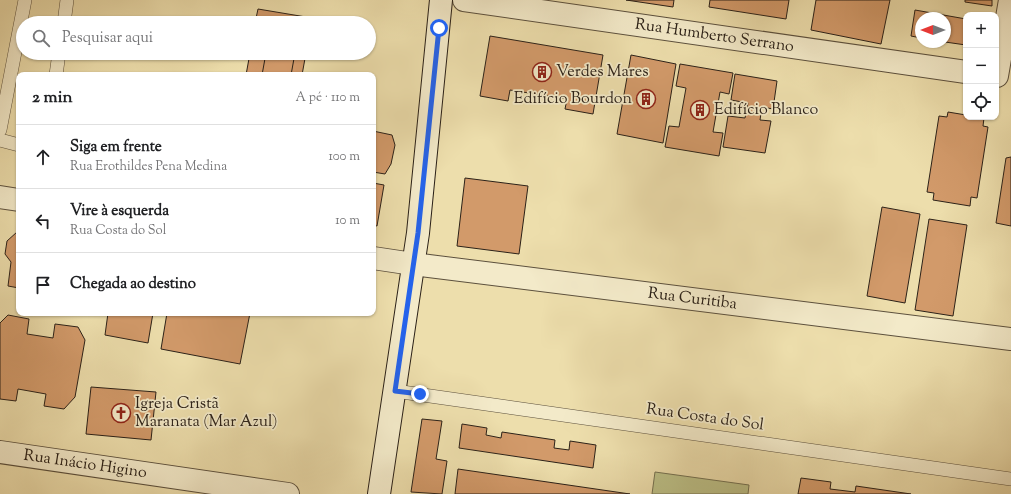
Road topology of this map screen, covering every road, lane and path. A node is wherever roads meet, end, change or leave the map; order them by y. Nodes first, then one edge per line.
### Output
1 (25, 0) edge
2 (67, 0) edge
3 (441, 0) edge
4 (464, 0) edge
5 (1010, 0) edge
6 (22, 16) edge
7 (65, 16) edge
8 (16, 47) edge
9 (58, 60) edge
10 (56, 72) edge
11 (963, 72) edge
12 (1001, 77) edge
13 (0, 130) edge
14 (0, 140) edge
15 (16, 144) edge
16 (0, 197) edge
17 (16, 200) edge
18 (376, 258) edge
19 (413, 264) junction
20 (1011, 340) edge
21 (395, 391) junction
22 (0, 452) edge
23 (1011, 479) edge
24 (288, 494) edge
25 (379, 494) edge

1 - 6 lane
2 - 7 lane
3 - 19 street
4 - 11 street, Rua Humberto Serrano
5 - 12 street
8 - 13 lane
9 - 10 lane
14 - 15 lane
16 - 17 street
18 - 19 street, Rua Curitiba
19 - 20 street, Rua Curitiba
19 - 21 street
21 - 23 lane, Rua Costa do Sol
21 - 25 street
22 - 24 street, Rua Inácio Higino

